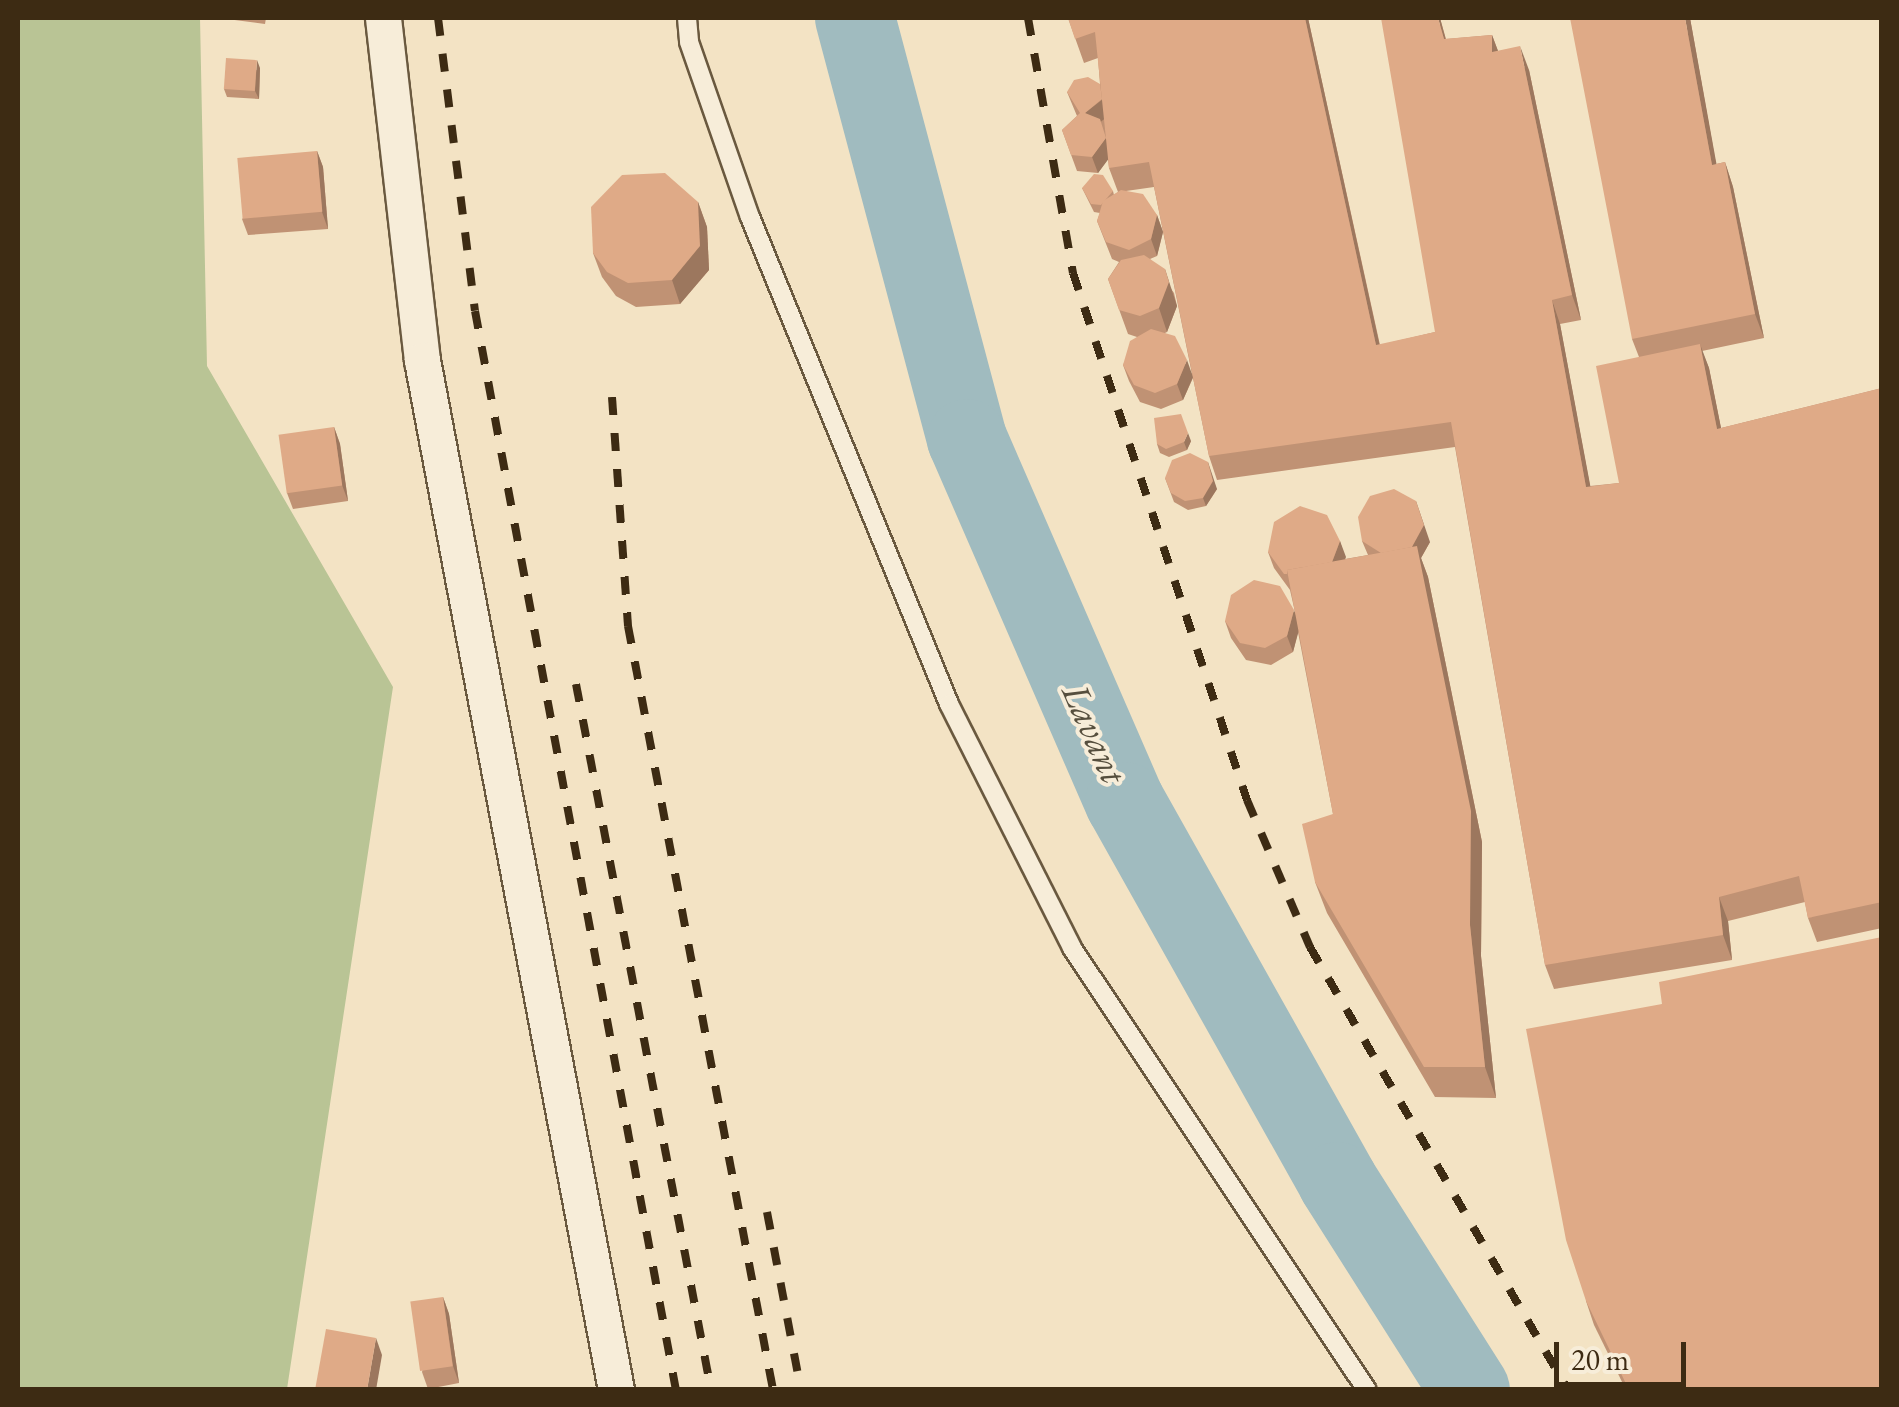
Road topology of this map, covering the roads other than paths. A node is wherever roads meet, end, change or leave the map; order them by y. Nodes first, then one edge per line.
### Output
1 (382, 18) edge
2 (687, 18) edge
3 (616, 1390) edge
4 (1366, 1390) edge

1 - 3 street
2 - 4 lane

